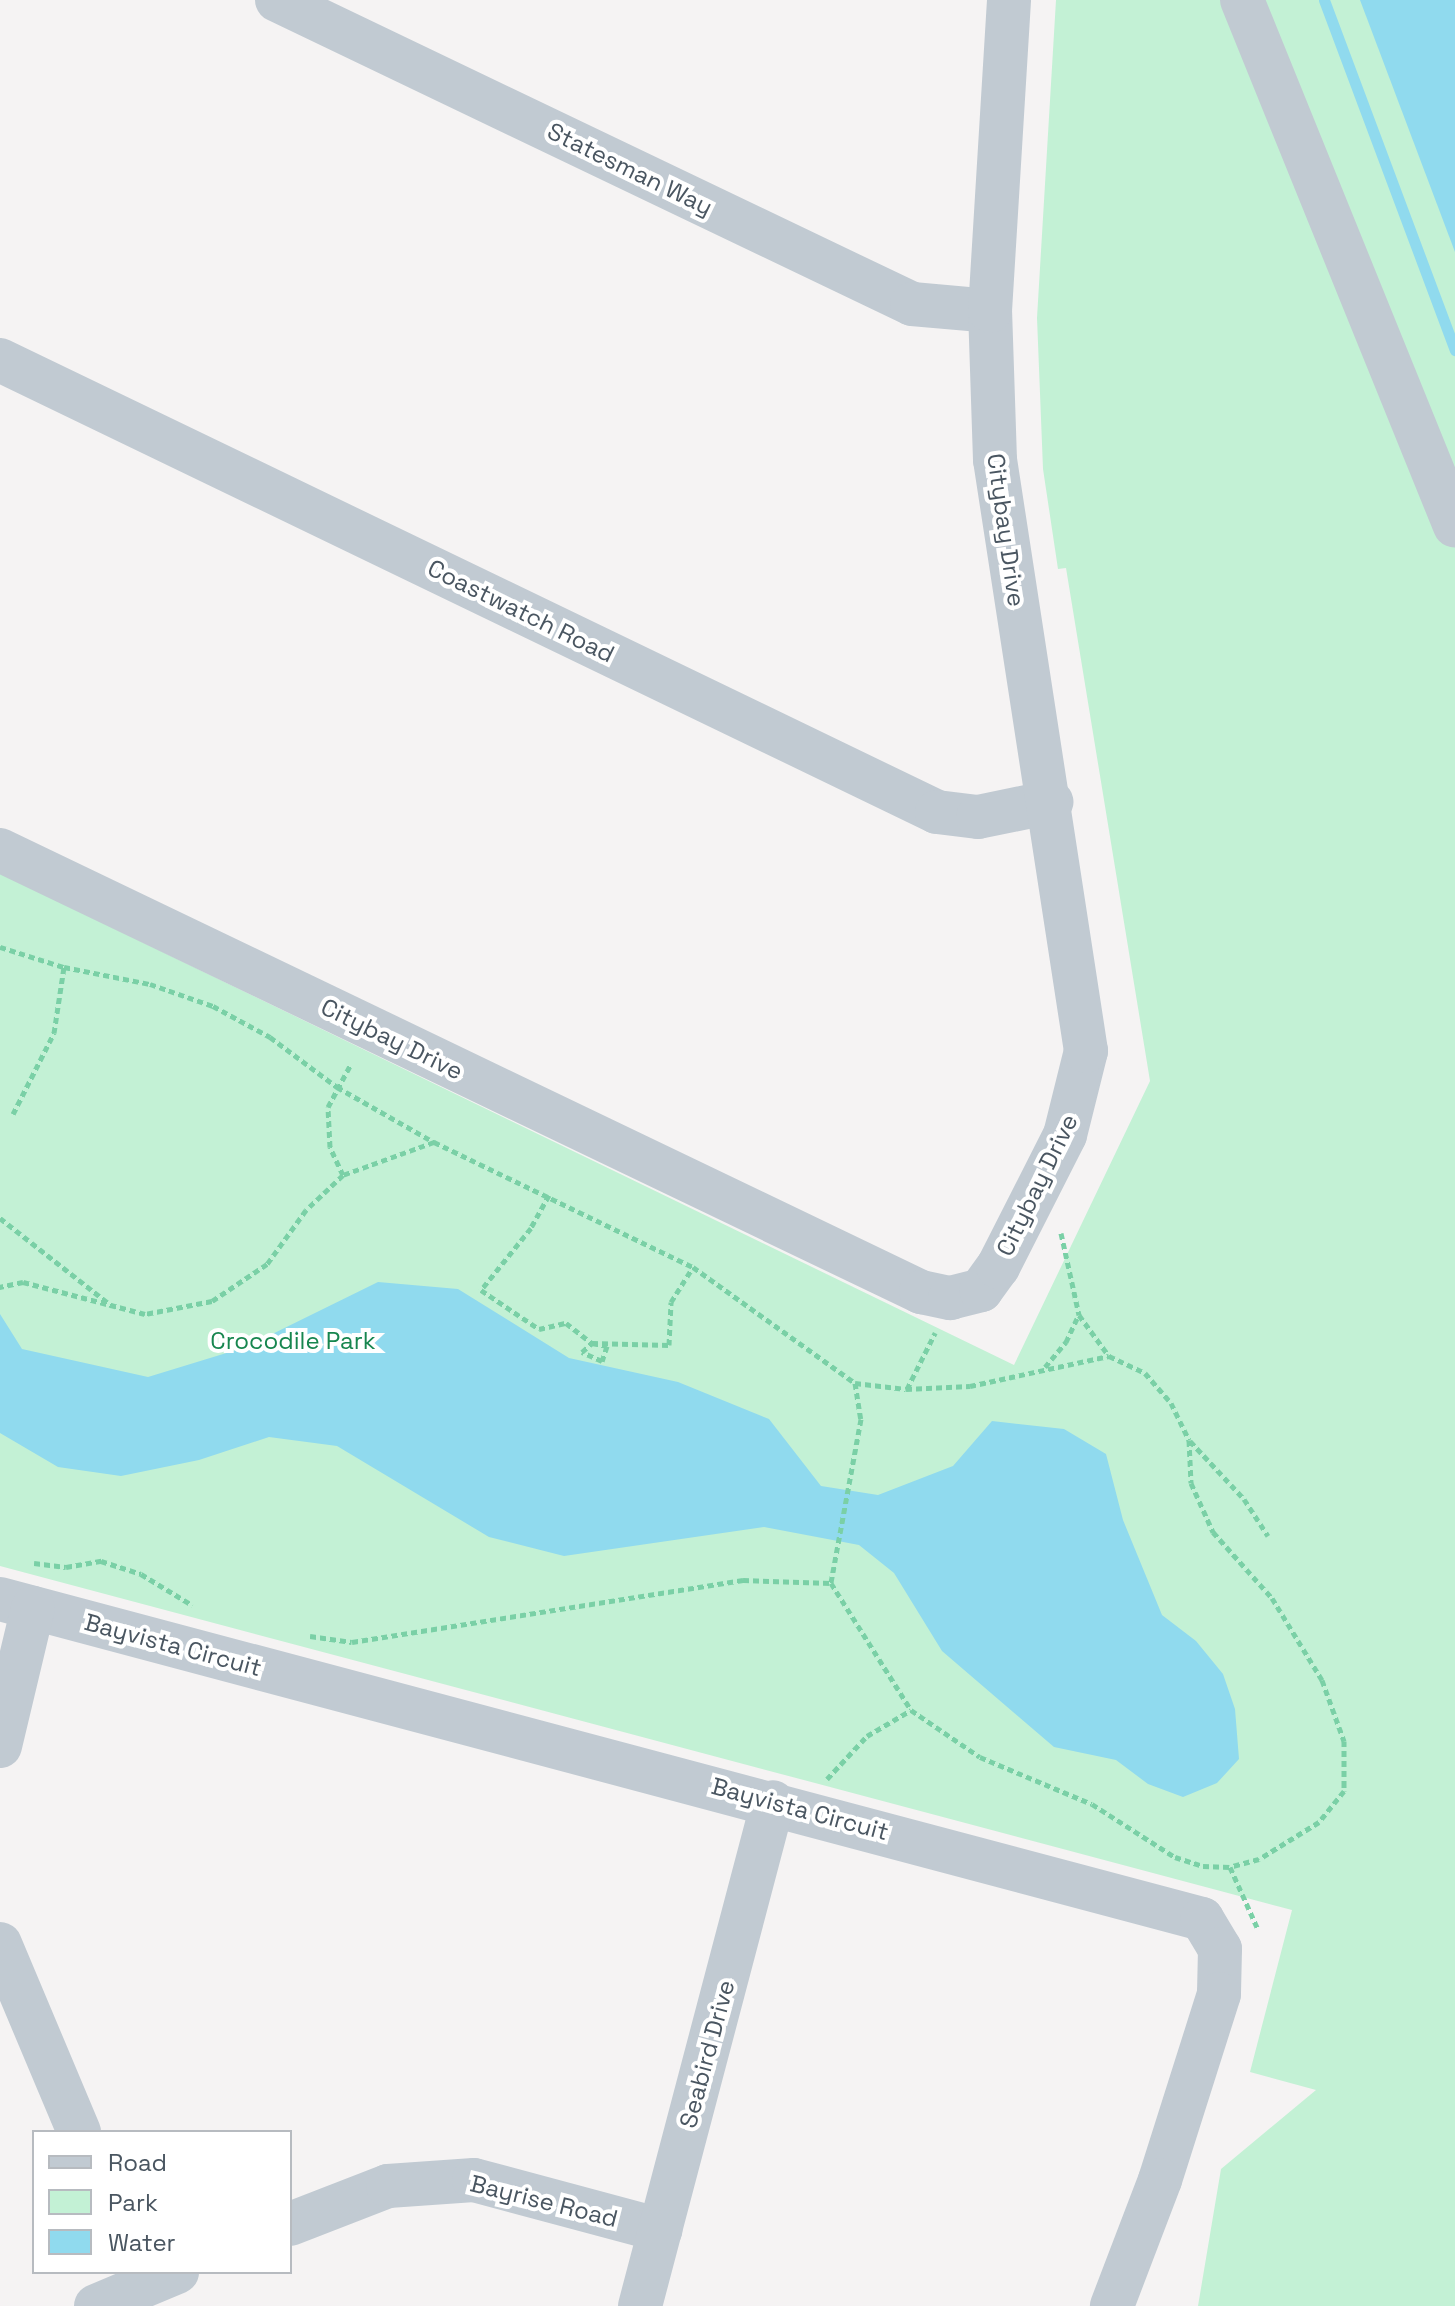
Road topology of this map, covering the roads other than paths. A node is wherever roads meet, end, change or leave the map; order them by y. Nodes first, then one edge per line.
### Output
1 (277, 0) edge
2 (1009, 0) edge
3 (1242, 0) edge
4 (990, 311) junction
5 (0, 360) edge
6 (1455, 526) edge
7 (1051, 802) junction
8 (0, 850) edge
9 (16, 1604) edge
10 (0, 1746) edge
11 (773, 1802) junction
12 (0, 1944) edge
13 (78, 2130) edge
14 (292, 2223) edge
15 (660, 2230) junction
16 (152, 2277) edge
17 (96, 2306) edge
18 (640, 2306) edge
19 (1112, 2306) edge

1 - 4 street, Statesman Way
2 - 4 street, Citybay Drive
3 - 6 street
4 - 7 street, Citybay Drive
5 - 7 street, Coastwatch Road
7 - 8 street, Citybay Drive
9 - 10 street
9 - 11 street, Bayvista Circuit
11 - 15 street, Seabird Drive
11 - 19 street, Bayvista Circuit
12 - 13 street
14 - 15 street, Bayrise Road
15 - 18 street, Seabird Drive
16 - 17 street

